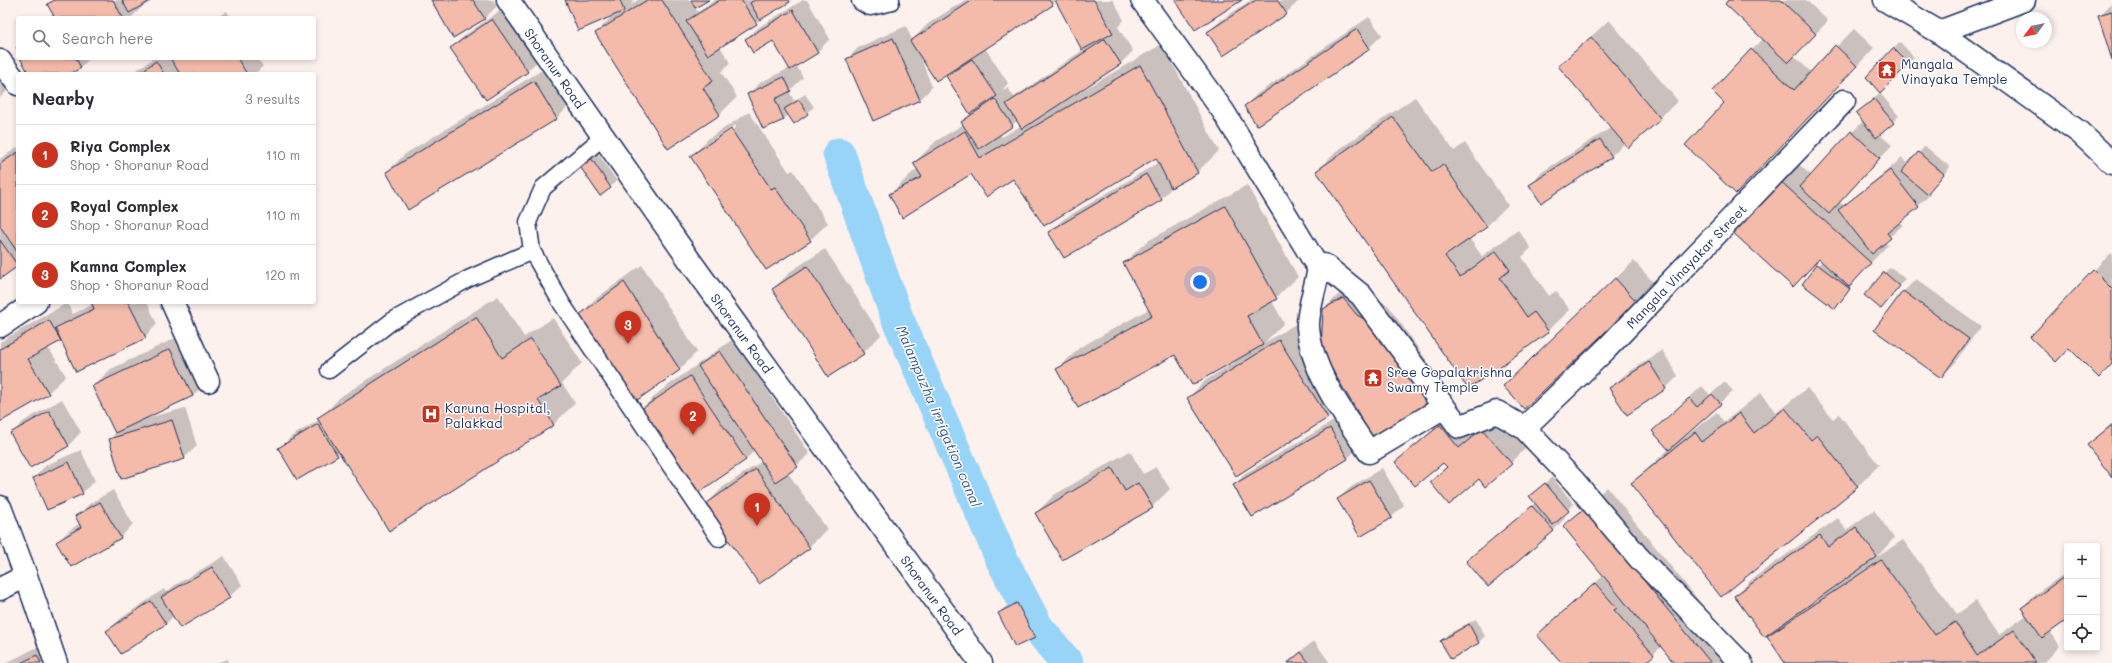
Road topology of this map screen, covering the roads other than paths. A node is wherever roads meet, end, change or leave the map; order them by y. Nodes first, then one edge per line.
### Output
1 (508, 0) edge
2 (863, 0) edge
3 (888, 0) edge
4 (1142, 0) edge
5 (1885, 0) edge
6 (2024, 0) edge
7 (1939, 32) junction
8 (0, 61) edge
9 (16, 81) edge
10 (1844, 101) dead end
11 (604, 137) junction
12 (2112, 163) edge
13 (532, 251) junction
14 (1319, 269) junction
15 (33, 304) edge
16 (173, 304) edge
17 (0, 326) edge
18 (329, 370) dead end
19 (208, 381) dead end
20 (1444, 406) junction
21 (1524, 428) junction
22 (0, 507) edge
23 (719, 538) dead end
24 (26, 576) junction
25 (0, 589) edge
26 (56, 663) edge
27 (981, 663) edge
28 (1741, 663) edge

1 - 11 street, Shoranur Road
2 - 3 street
4 - 14 street
5 - 7 street
6 - 7 street
7 - 12 street
8 - 9 street
10 - 21 street, Mangala Vinayakar Street
11 - 13 lane
11 - 27 street, Shoranur Road
13 - 18 lane
13 - 23 lane
14 - 20 street
14 - 20 street
15 - 17 street
16 - 19 street
20 - 21 street
21 - 28 street
22 - 24 street
24 - 25 street
24 - 26 street

